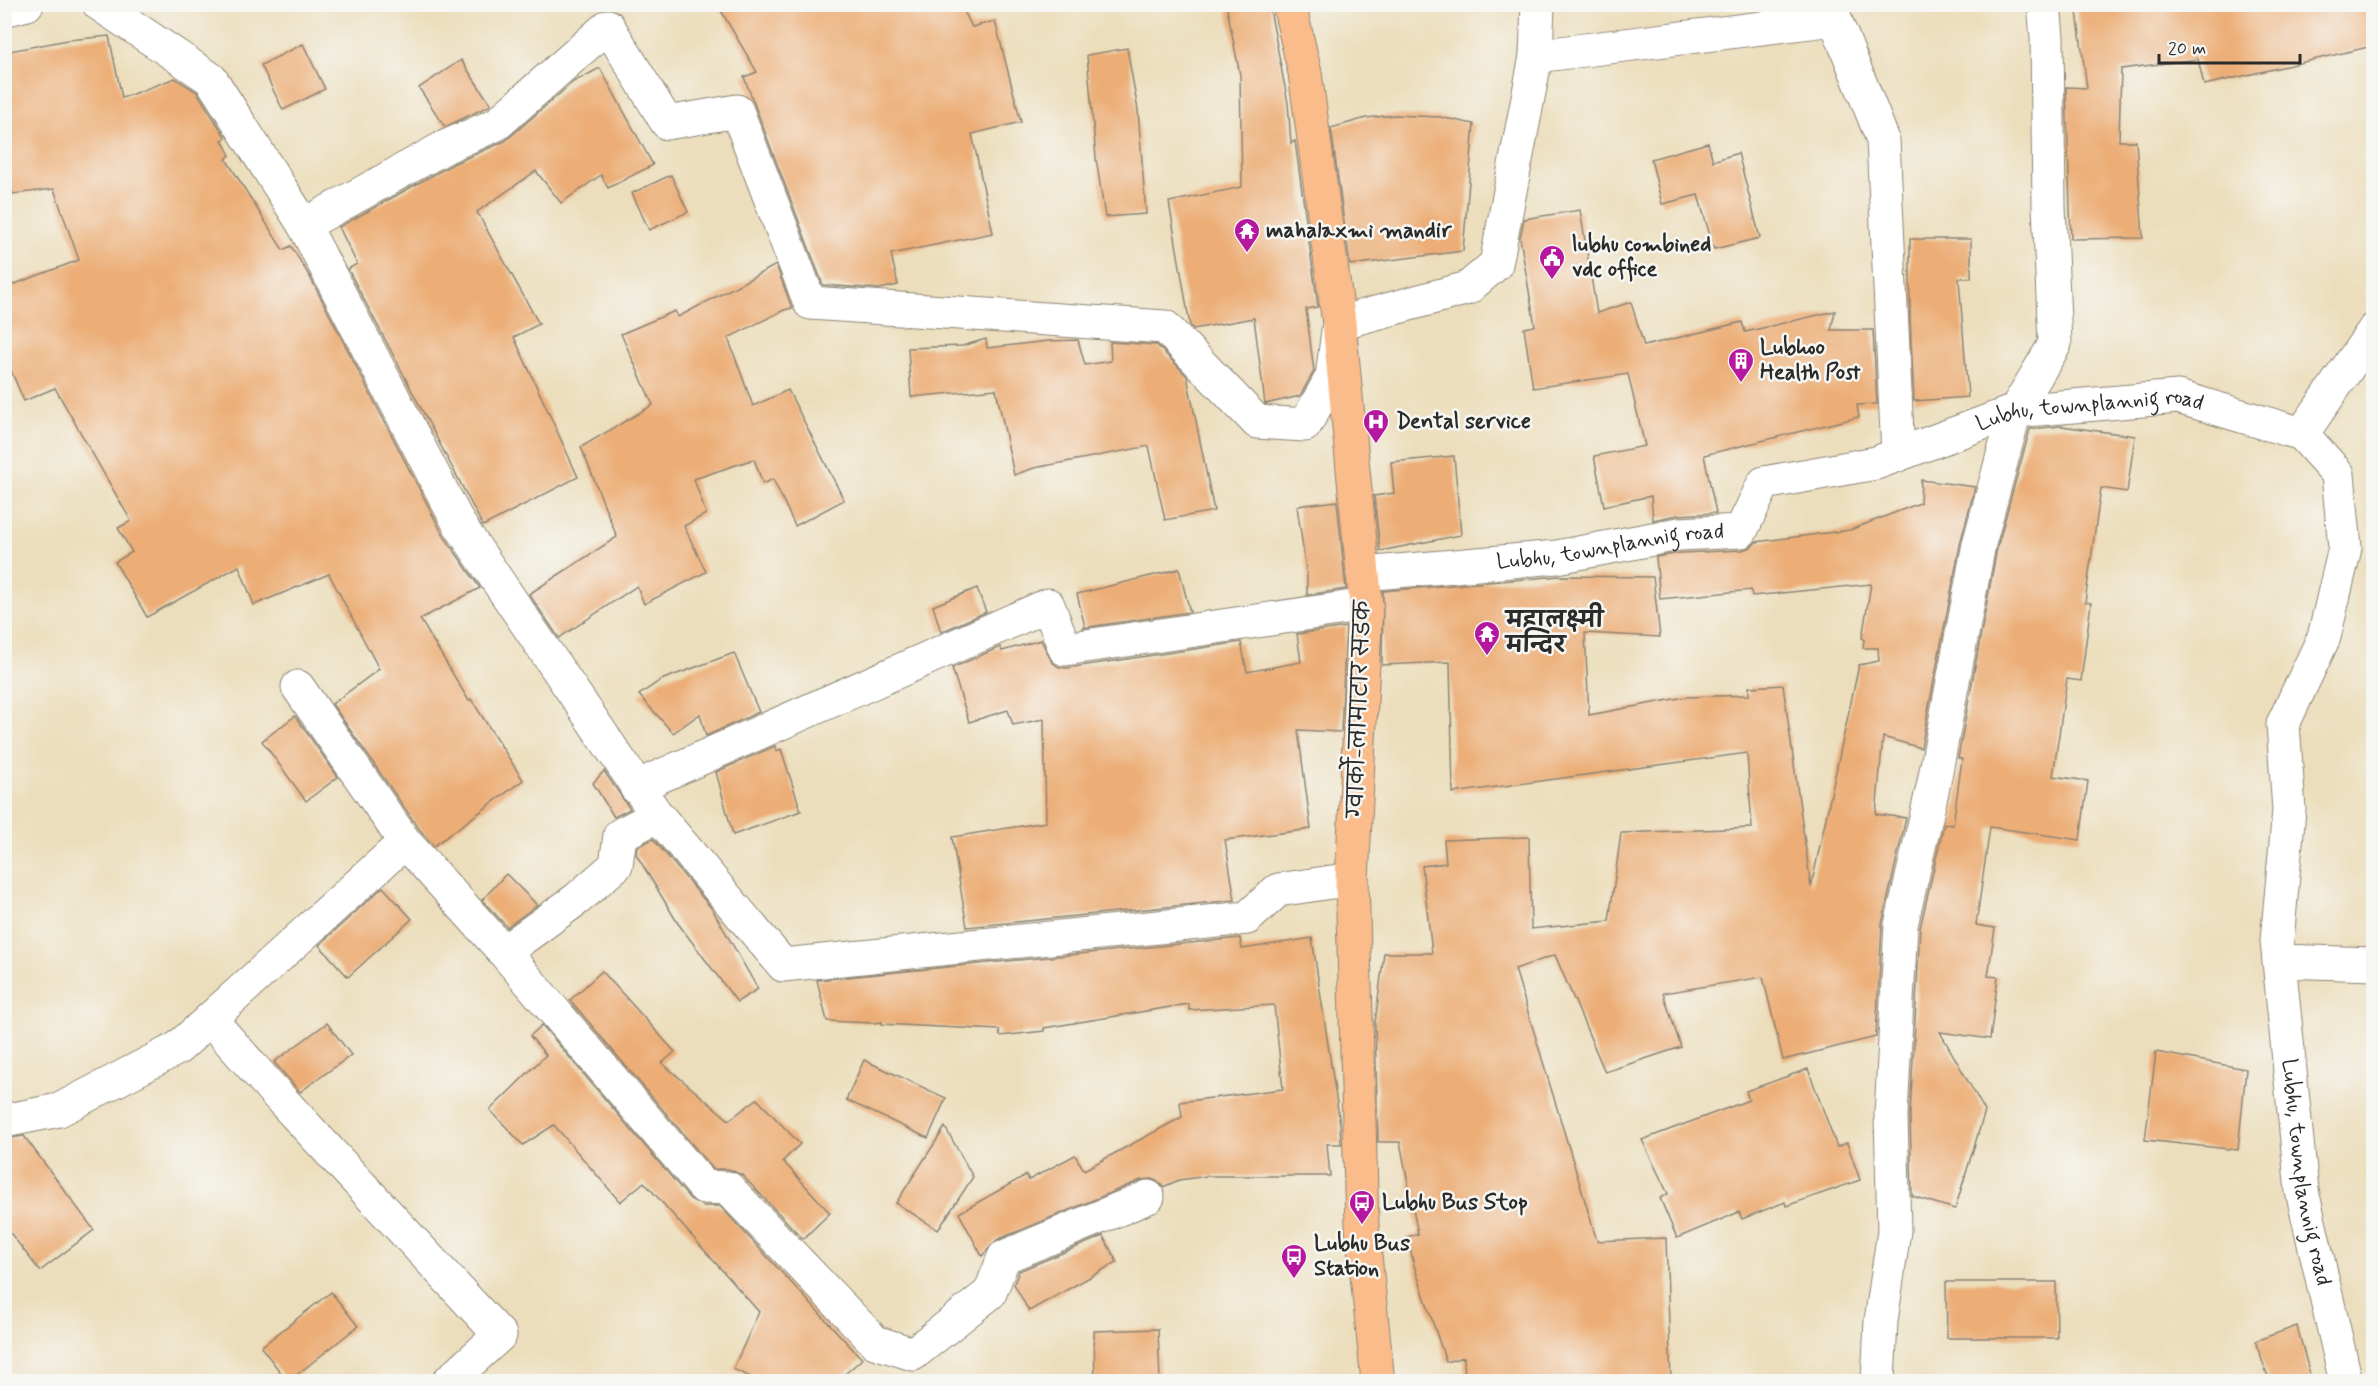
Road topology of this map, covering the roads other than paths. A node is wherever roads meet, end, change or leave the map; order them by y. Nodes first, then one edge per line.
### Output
1 (27, 4) edge
2 (99, 4) edge
3 (1289, 4) edge
4 (1538, 4) edge
5 (2044, 4) edge
6 (4, 10) edge
7 (1834, 12) edge
8 (1536, 56) junction
9 (304, 225) junction
10 (1339, 323) junction
11 (2373, 330) edge
12 (2015, 411) junction
13 (2302, 434) junction
14 (1898, 455) junction
15 (1365, 589) junction
16 (298, 687) dead end
17 (645, 799) junction
18 (405, 842) junction
19 (1352, 879) junction
20 (504, 952) junction
21 (2280, 961) junction
22 (2373, 964) edge
23 (210, 1019) junction
24 (4, 1120) edge
25 (1148, 1197) dead end
26 (448, 1382) edge
27 (1378, 1382) edge
28 (1878, 1382) edge
29 (2346, 1382) edge

1 - 6 street
2 - 9 street
3 - 10 main road, ग्वार्को-लामाटार सडक
4 - 8 street
5 - 12 street
7 - 8 street
7 - 14 street
8 - 10 street
9 - 10 street
9 - 17 street
10 - 15 main road, ग्वार्को-लामाटार सडक
11 - 13 street
12 - 13 street, Lubhu, townplannig road
12 - 14 street, Lubhu, townplannig road
12 - 28 street
13 - 21 street, Lubhu, townplannig road
14 - 15 street, Lubhu, townplannig road
15 - 17 street
15 - 19 main road, ग्वार्को-लामाटार सडक
16 - 18 street
17 - 19 street
17 - 20 street
18 - 20 street
18 - 23 street
19 - 27 main road, ग्वार्को-लामाटार सडक
20 - 25 street
21 - 22 street
21 - 29 street, Lubhu, townplannig road
23 - 24 street
23 - 26 street

